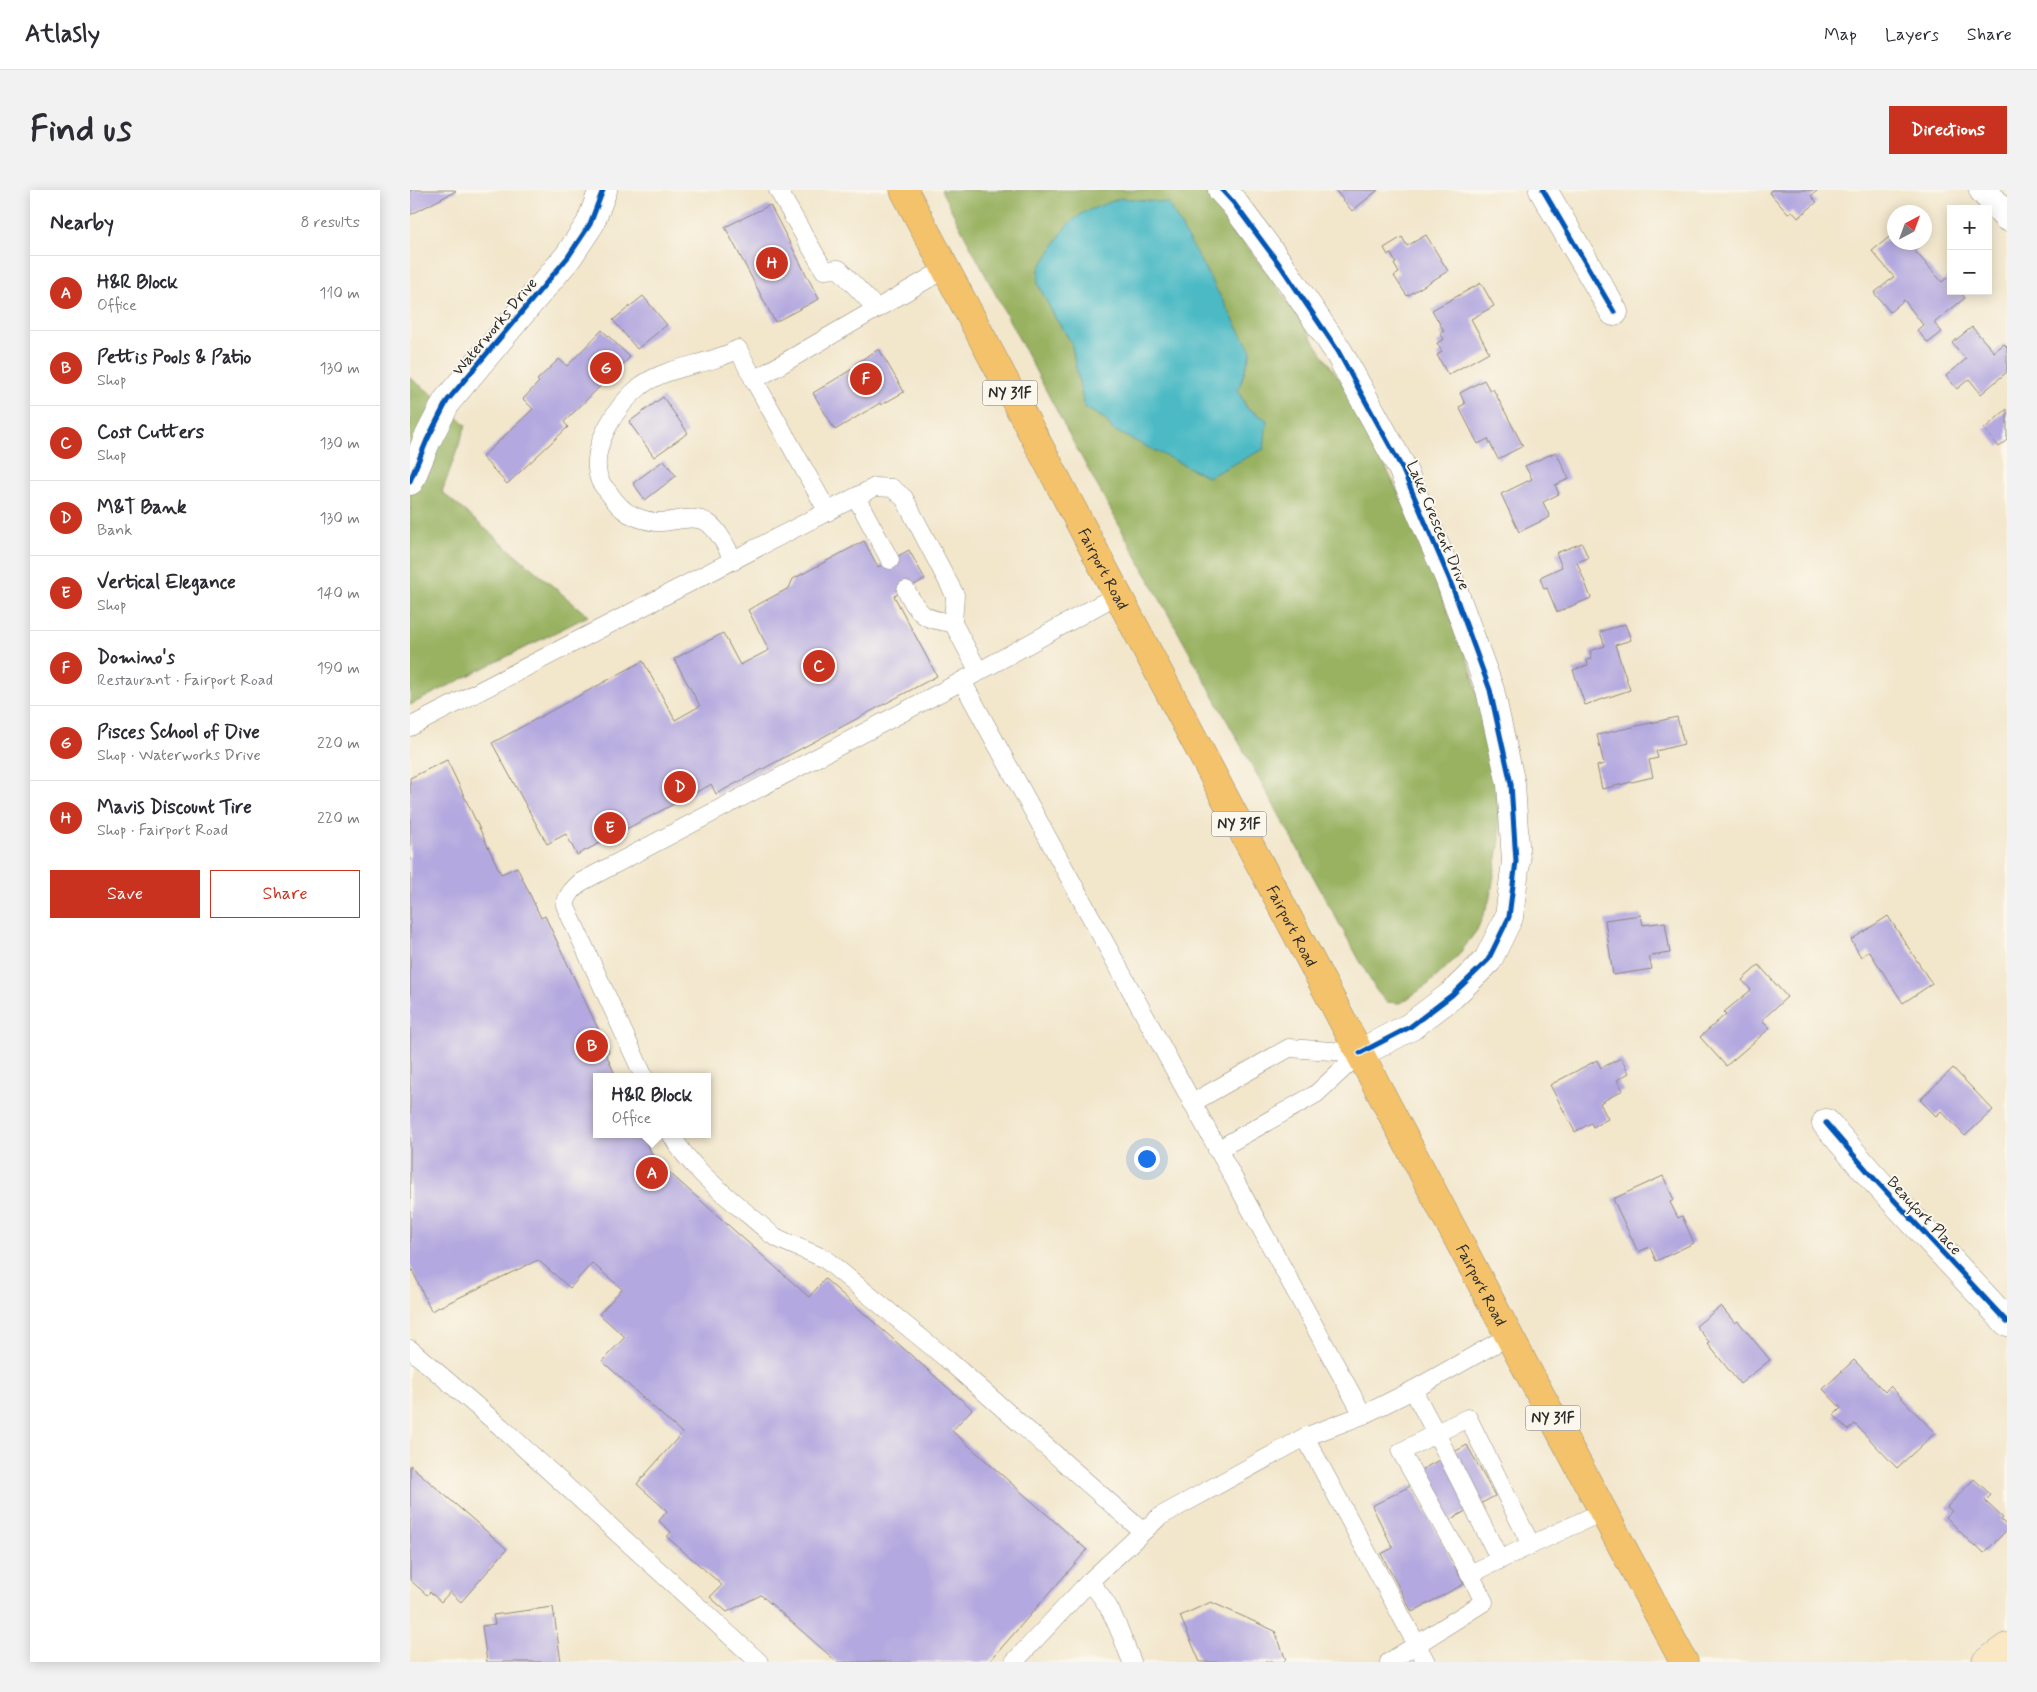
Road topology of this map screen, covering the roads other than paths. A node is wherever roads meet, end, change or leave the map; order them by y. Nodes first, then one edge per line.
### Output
1 (603, 190) edge
2 (778, 190) edge
3 (904, 190) edge
4 (1222, 190) edge
5 (1543, 190) edge
6 (1983, 190) edge
7 (2007, 217) edge
8 (945, 269) junction
9 (877, 309) junction
10 (1614, 312) dead end
11 (754, 380) junction
12 (410, 481) edge
13 (856, 497) junction
14 (828, 512) junction
15 (890, 560) dead end
16 (734, 561) junction
17 (906, 590) dead end
18 (1117, 595) junction
19 (953, 623) junction
20 (979, 672) junction
21 (962, 681) junction
22 (410, 727) edge
23 (1360, 1052) junction
24 (642, 1073) edge
25 (1192, 1104) junction
26 (1826, 1122) dead end
27 (673, 1138) edge
28 (1217, 1150) junction
29 (2007, 1322) edge
30 (1508, 1336) junction
31 (410, 1349) edge
32 (1413, 1390) junction
33 (1363, 1415) junction
34 (1436, 1433) junction
35 (1305, 1438) junction
36 (1604, 1511) junction
37 (1142, 1531) junction
38 (1531, 1545) junction
39 (1500, 1560) junction
40 (1470, 1574) junction
41 (1089, 1582) junction
42 (1417, 1644) junction
43 (2007, 1647) edge
44 (759, 1662) edge
45 (1014, 1662) edge
46 (1132, 1662) edge
47 (1389, 1662) edge
48 (1426, 1662) edge
49 (1684, 1662) edge
50 (1986, 1662) edge

1 - 12 street, Waterworks Drive
2 - 9 lane
3 - 8 main road, Fairport Road / NY 31F
4 - 23 street, Lake Crescent Drive
5 - 10 street
6 - 7 street
8 - 9 lane
8 - 18 main road, Fairport Road / NY 31F
9 - 11 lane
11 - 14 lane
11 - 16 lane
13 - 14 lane
13 - 15 lane
13 - 19 lane
14 - 16 lane
16 - 22 lane
17 - 19 lane
18 - 20 lane
18 - 23 main road, Fairport Road / NY 31F
19 - 20 lane
20 - 21 lane
21 - 24 lane
21 - 25 lane
23 - 25 lane
23 - 28 lane
23 - 30 main road, Fairport Road / NY 31F
25 - 28 lane
26 - 29 street, Beaufort Place
27 - 37 lane
28 - 33 lane
30 - 32 lane
30 - 36 main road, Fairport Road / NY 31F
31 - 44 lane
32 - 33 lane
32 - 34 lane
33 - 35 lane
34 - 38 lane
34 - 39 lane
34 - 40 lane
35 - 37 lane
35 - 42 lane
36 - 38 lane
36 - 49 main road, Fairport Road / NY 31F
37 - 41 lane
38 - 39 lane
39 - 40 lane
40 - 42 lane
41 - 45 lane
41 - 46 lane
42 - 47 lane
42 - 48 lane
43 - 50 street

